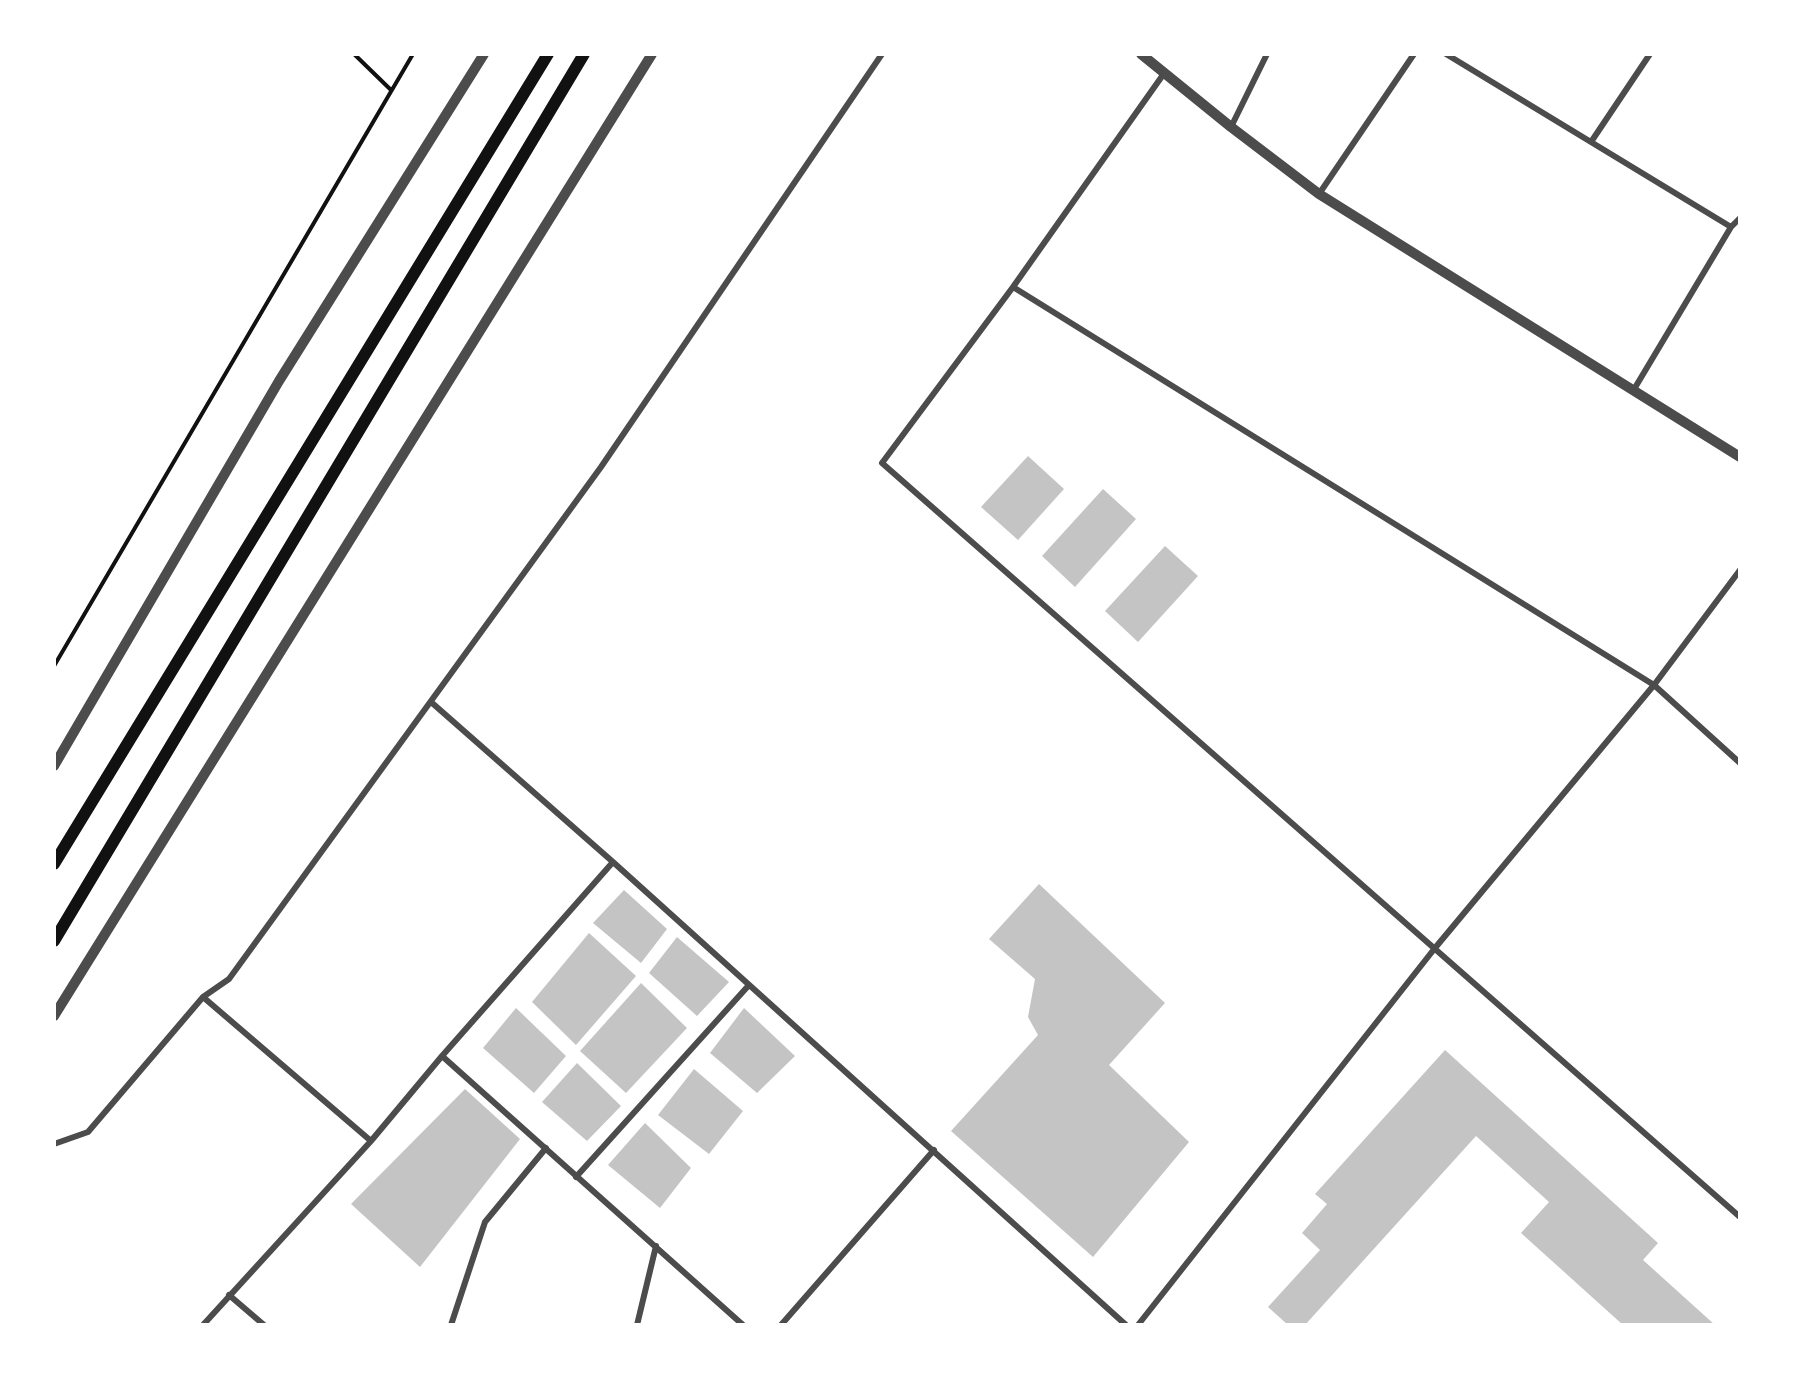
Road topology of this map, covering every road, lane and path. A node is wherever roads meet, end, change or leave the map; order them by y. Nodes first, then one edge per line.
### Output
1 (354, 54) edge
2 (412, 54) edge
3 (484, 54) edge
4 (548, 54) edge
5 (584, 54) edge
6 (652, 54) edge
7 (882, 54) edge
8 (1141, 54) edge
9 (1267, 54) edge
10 (1414, 54) edge
11 (1446, 54) edge
12 (1650, 54) edge
13 (1165, 72) junction
14 (391, 90) junction
15 (1231, 127) junction
16 (1591, 142) junction
17 (1320, 194) junction
18 (1740, 218) edge
19 (1731, 227) junction
20 (1013, 287) junction
21 (1633, 391) junction
22 (1740, 457) edge
23 (1740, 570) edge
24 (54, 666) edge
25 (1654, 685) junction
26 (431, 702) junction
27 (1740, 763) edge
28 (54, 766) edge
29 (613, 862) junction
30 (54, 864) edge
31 (54, 941) edge
32 (1434, 948) junction
33 (749, 985) junction
34 (203, 997) junction
35 (54, 1016) edge
36 (442, 1056) junction
37 (371, 1141) junction
38 (54, 1144) edge
39 (546, 1148) junction
40 (934, 1150) junction
41 (576, 1177) junction
42 (1740, 1217) edge
43 (656, 1246) junction
44 (229, 1295) junction
45 (203, 1325) edge
46 (264, 1325) edge
47 (451, 1325) edge
48 (637, 1325) edge
49 (743, 1325) edge
50 (782, 1325) edge
51 (1126, 1325) edge
52 (1138, 1325) edge

1 - 14 path
2 - 14 path
3 - 28 street
4 - 30 main road
5 - 31 main road
6 - 35 street
7 - 26 street
8 - 13 street
9 - 15 street
10 - 17 street
11 - 16 street
12 - 16 street
13 - 15 street
13 - 20 street
14 - 24 path
15 - 17 street
16 - 19 street
17 - 21 street
18 - 19 street
19 - 21 street
20 - 25 street
20 - 32 street
21 - 22 street
23 - 25 street
25 - 27 street
25 - 32 street
26 - 29 street
26 - 34 street
29 - 33 street
29 - 36 street
32 - 42 street
32 - 52 street
33 - 40 street
33 - 41 street
34 - 37 street
34 - 38 street
36 - 37 street
36 - 39 street
37 - 44 street
39 - 41 street
39 - 47 street
40 - 50 street
40 - 51 street
41 - 43 street
43 - 48 street
43 - 49 street
44 - 45 street
44 - 46 street

